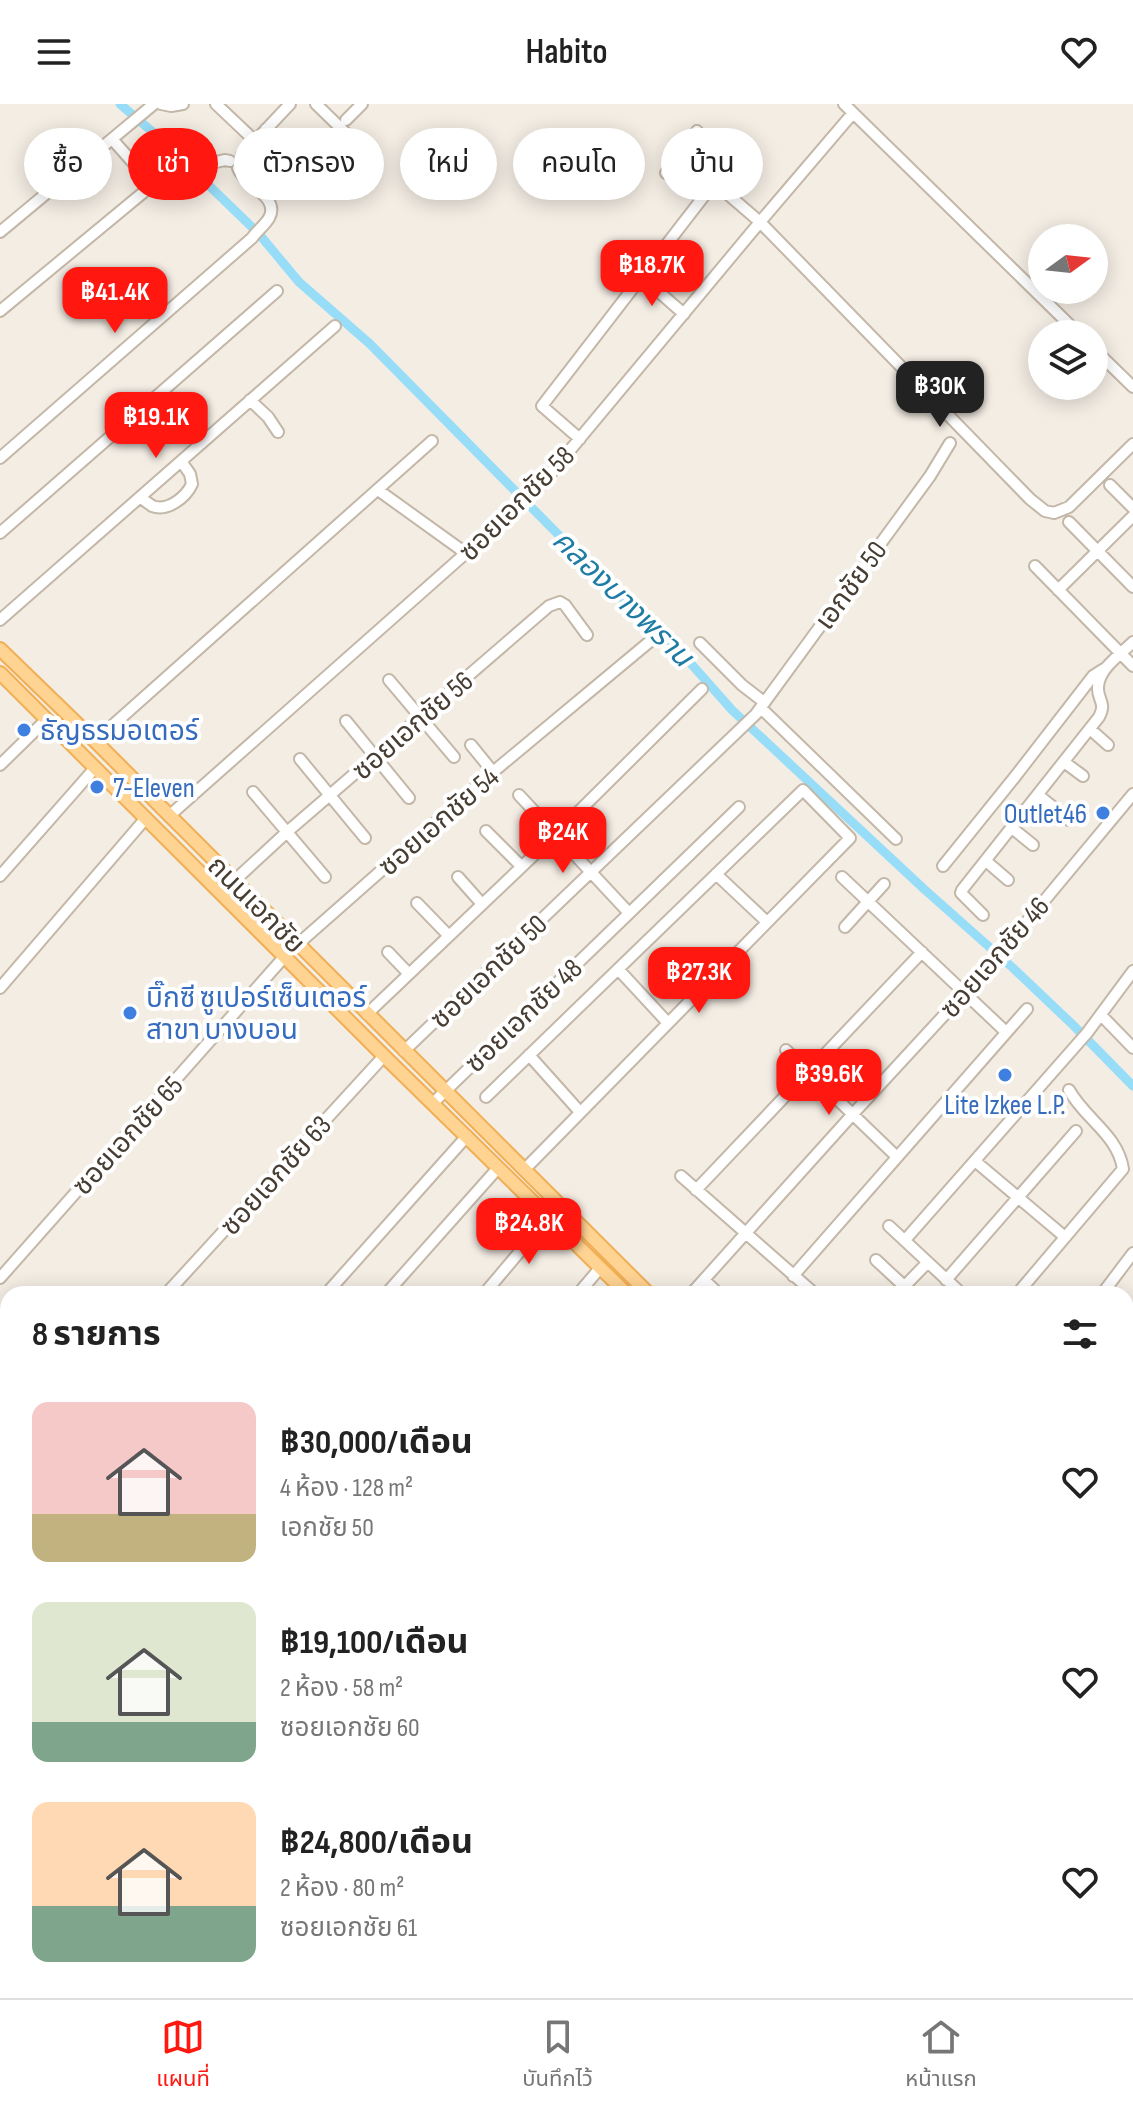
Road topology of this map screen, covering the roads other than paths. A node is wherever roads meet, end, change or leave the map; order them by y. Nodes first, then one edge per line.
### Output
1 (161, 104) edge
2 (183, 104) edge
3 (216, 104) edge
4 (290, 104) edge
5 (316, 104) edge
6 (362, 104) edge
7 (844, 104) edge
8 (151, 106) edge
9 (853, 113) junction
10 (346, 120) dead end
11 (241, 128) edge
12 (267, 128) edge
13 (341, 128) edge
14 (112, 139) joint
15 (128, 157) edge
16 (218, 162) edge
17 (234, 164) edge
18 (39, 200) edge
19 (133, 200) edge
20 (268, 200) edge
21 (701, 200) edge
22 (734, 200) edge
23 (760, 222) junction
24 (0, 232) edge
25 (642, 277) junction
26 (277, 291) dead end
27 (0, 311) edge
28 (684, 314) junction
29 (1065, 320) edge
30 (335, 326) dead end
31 (1108, 363) edge
32 (1133, 387) edge
33 (250, 400) junction
34 (278, 432) dead end
35 (580, 439) junction
36 (432, 441) dead end
37 (950, 443) dead end
38 (1133, 444) edge
39 (0, 458) edge
40 (181, 461) junction
41 (1110, 485) dead end
42 (378, 490) junction
43 (140, 498) junction
44 (1133, 508) edge
45 (1133, 516) edge
46 (1069, 522) dead end
47 (0, 533) edge
48 (1098, 551) junction
49 (467, 554) junction
50 (1035, 566) dead end
51 (1133, 587) edge
52 (1058, 590) junction
53 (0, 620) edge
54 (587, 635) dead end
55 (654, 638) dead end
56 (1133, 642) edge
57 (700, 643) dead end
58 (0, 649) edge
59 (1121, 654) junction
60 (1133, 666) edge
61 (1104, 669) junction
62 (0, 673) edge
63 (389, 680) dead end
64 (702, 689) dead end
65 (760, 708) junction
66 (421, 717) junction
67 (46, 720) junction
68 (346, 721) dead end
69 (745, 724) joint
70 (1090, 729) junction
71 (95, 741) junction
72 (471, 745) dead end
73 (1108, 745) dead end
74 (376, 756) junction
75 (454, 757) dead end
76 (300, 759) dead end
77 (1064, 762) junction
78 (0, 765) edge
79 (95, 768) junction
80 (493, 772) junction
81 (1083, 776) dead end
82 (253, 792) dead end
83 (1133, 794) edge
84 (519, 795) dead end
85 (1038, 795) junction
86 (331, 796) junction
87 (409, 798) dead end
88 (739, 807) dead end
89 (169, 816) junction
90 (146, 818) junction
91 (1069, 820) dead end
92 (1012, 828) junction
93 (486, 831) dead end
94 (287, 832) junction
95 (555, 835) junction
96 (365, 838) dead end
97 (896, 839) dead end
98 (1033, 845) dead end
99 (986, 861) junction
100 (521, 866) junction
101 (943, 866) dead end
102 (590, 873) junction
103 (716, 874) junction
104 (0, 876) edge
105 (325, 877) dead end
106 (458, 877) dead end
107 (842, 877) dead end
108 (1008, 880) dead end
109 (234, 881) junction
110 (884, 884) dead end
111 (868, 901) junction
112 (417, 903) dead end
113 (482, 904) junction
114 (629, 913) junction
115 (983, 915) dead end
116 (767, 922) junction
117 (845, 927) dead end
118 (449, 936) junction
119 (298, 944) junction
120 (388, 952) dead end
121 (922, 952) junction
122 (285, 956) junction
123 (618, 969) junction
124 (1133, 971) edge
125 (409, 974) junction
126 (0, 988) edge
127 (964, 992) junction
128 (1027, 1009) dead end
129 (367, 1014) junction
130 (1101, 1015) junction
131 (668, 1023) junction
132 (1006, 1032) junction
133 (1133, 1048) edge
134 (786, 1050) dead end
135 (404, 1051) junction
136 (529, 1055) junction
137 (384, 1056) junction
138 (808, 1072) junction
139 (1069, 1090) dead end
140 (445, 1091) junction
141 (486, 1097) dead end
142 (433, 1103) junction
143 (580, 1112) junction
144 (852, 1115) junction
145 (1076, 1131) dead end
146 (467, 1136) junction
147 (897, 1157) junction
148 (975, 1161) junction
149 (498, 1168) junction
150 (524, 1170) junction
151 (681, 1176) dead end
152 (696, 1190) junction
153 (1018, 1197) junction
154 (549, 1217) junction
155 (889, 1226) dead end
156 (746, 1234) junction
157 (1065, 1237) junction
158 (905, 1240) junction
159 (1133, 1253) edge
160 (876, 1260) dead end
161 (927, 1263) junction
162 (600, 1268) junction
163 (793, 1276) junction
164 (0, 1278) edge
165 (704, 1280) junction
166 (946, 1280) junction
167 (173, 1286) edge
168 (333, 1286) edge
169 (393, 1286) edge
170 (491, 1286) edge
171 (585, 1286) edge
172 (619, 1286) edge
173 (641, 1286) edge
174 (698, 1286) edge
175 (710, 1286) edge
176 (805, 1286) edge
177 (897, 1286) edge
178 (904, 1286) edge
179 (953, 1286) edge
180 (1024, 1286) edge
181 (1108, 1286) edge

1 - 2 street
3 - 11 street
4 - 12 street
5 - 13 street
6 - 10 street
7 - 9 street
8 - 14 street
9 - 23 street, ซอยเอกชัย 58
9 - 29 street
14 - 15 street
16 - 17 street
18 - 24 street
19 - 27 street
20 - 39 street
21 - 25 street
22 - 23 street
23 - 28 street, ซอยเอกชัย 58
23 - 38 street
25 - 28 street
25 - 35 street
26 - 47 street
28 - 35 street, ซอยเอกชัย 58
30 - 33 street
31 - 32 street
33 - 34 street
33 - 40 street
35 - 49 street, ซอยเอกชัย 58
36 - 42 street
37 - 65 street, เอกชัย 50
40 - 43 street
40 - 43 street
41 - 44 street
42 - 49 street
42 - 71 street
43 - 53 street
45 - 48 street
46 - 48 street
48 - 51 street
48 - 52 street
49 - 89 street, ซอยเอกชัย 58
50 - 52 street
52 - 59 street
54 - 66 street, ซอยเอกชัย 56
55 - 80 street, ซอยเอกชัย 54
56 - 59 street
57 - 65 street
58 - 71 main road, ถนนเอกชัย
59 - 60 street
59 - 61 street
61 - 70 street
61 - 101 street
62 - 67 main road, ถนนเอกชัย
63 - 66 street
64 - 95 street
65 - 69 street, เอกชัย 50
65 - 97 street
66 - 74 street, ซอยเอกชัย 56
66 - 75 street
67 - 78 street
67 - 79 main road, ถนนเอกชัย
68 - 74 street
69 - 102 street, ซอยเอกชัย 50
70 - 73 street
70 - 77 street
71 - 89 main road, ถนนเอกชัย
72 - 80 street
74 - 86 street, ซอยเอกชัย 56
74 - 87 street
76 - 86 street
77 - 81 street
77 - 85 street
79 - 90 main road, ถนนเอกชัย
79 - 104 street
80 - 119 street, ซอยเอกชัย 54
82 - 94 street
83 - 127 street, ซอยเอกชัย 46
84 - 95 street
85 - 91 street
85 - 92 street
86 - 94 street, ซอยเอกชัย 56
86 - 96 street
88 - 114 street, ซอยเอกชัย 48
89 - 109 main road, ถนนเอกชัย
90 - 122 main road, ถนนเอกชัย
90 - 126 street
92 - 98 street
92 - 99 street
93 - 100 street
94 - 105 street
94 - 109 street, ซอยเอกชัย 56
95 - 100 street
95 - 102 street
99 - 108 street
99 - 115 street
100 - 113 street
102 - 114 street
102 - 135 street, ซอยเอกชัย 50
103 - 116 street
103 - 116 street
103 - 123 street
106 - 113 street
107 - 111 street
109 - 119 main road, ถนนเอกชัย
110 - 111 street
111 - 117 street
111 - 121 street
112 - 118 street
113 - 118 street
114 - 140 street, ซอยเอกชัย 48
116 - 131 street
118 - 125 street
119 - 129 main road, ถนนเอกชัย
120 - 125 street
121 - 127 street
121 - 138 street
122 - 137 main road, ถนนเอกชัย
122 - 164 street, ซอยเอกชัย 65
123 - 131 street
123 - 136 street
124 - 130 street
125 - 129 street
127 - 132 street
127 - 144 street, ซอยเอกชัย 46
128 - 132 street
129 - 135 main road, ถนนเอกชัย
130 - 133 street
130 - 148 street
131 - 143 street
132 - 147 street
134 - 138 street
135 - 140 main road, ถนนเอกชัย
136 - 141 street
136 - 143 street
137 - 142 main road, ถนนเอกชัย
137 - 167 street, ซอยเอกชัย 63
138 - 144 street
138 - 152 street
139 - 157 street
140 - 142 street, ซอยเอกชัย 48
140 - 150 main road, ถนนเอกชัย
142 - 146 main road, ถนนเอกชัย
143 - 150 street
144 - 147 street
144 - 156 street, ซอยเอกชัย 46
145 - 153 street
146 - 149 main road, ถนนเอกชัย
146 - 168 street
147 - 163 street
148 - 153 street
148 - 158 street
149 - 154 main road, ถนนเอกชัย
149 - 169 street
150 - 173 main road, ถนนเอกชัย
151 - 152 street
152 - 156 street
153 - 157 street
153 - 166 street
154 - 162 main road, ถนนเอกชัย
154 - 170 street
155 - 158 street
156 - 163 street
156 - 165 street, ซอยเอกชัย 46
157 - 180 street
158 - 161 street
159 - 181 street
160 - 177 street
161 - 166 street
161 - 178 street
162 - 171 street
162 - 172 main road, ถนนเอกชัย
163 - 176 street
165 - 174 street, ซอยเอกชัย 46
165 - 175 street
166 - 179 street

